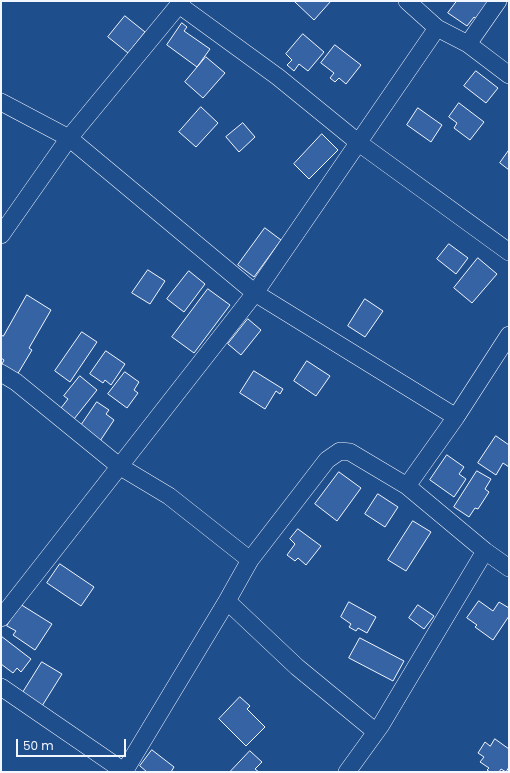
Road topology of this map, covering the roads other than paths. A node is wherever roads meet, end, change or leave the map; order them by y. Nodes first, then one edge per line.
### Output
1 (407, 1) edge
2 (498, 1) edge
3 (180, 3) edge
4 (437, 28) junction
5 (468, 44) junction
6 (509, 75) edge
7 (1, 102) edge
8 (69, 138) junction
9 (360, 143) junction
10 (1, 235) edge
11 (509, 252) edge
12 (255, 293) junction
13 (509, 335) edge
14 (1, 373) edge
15 (456, 417) junction
16 (119, 466) junction
17 (406, 486) junction
18 (485, 551) junction
19 (250, 560) junction
20 (509, 568) edge
21 (227, 601) junction
22 (1, 618) edge
23 (1, 687) edge
24 (376, 732) junction
25 (124, 772) edge
26 (347, 772) edge

1 - 4 street
2 - 5 street
3 - 8 street
3 - 9 street
4 - 5 street
4 - 9 street
5 - 6 street
7 - 8 street
8 - 10 street
8 - 12 street
9 - 11 street
9 - 12 street
12 - 15 street
12 - 16 street
13 - 15 street
14 - 16 street
15 - 17 street
16 - 19 street
16 - 22 street
17 - 18 street
17 - 19 street
18 - 20 street
18 - 24 street
19 - 21 street
21 - 24 street
21 - 25 street
23 - 25 street
24 - 26 street

